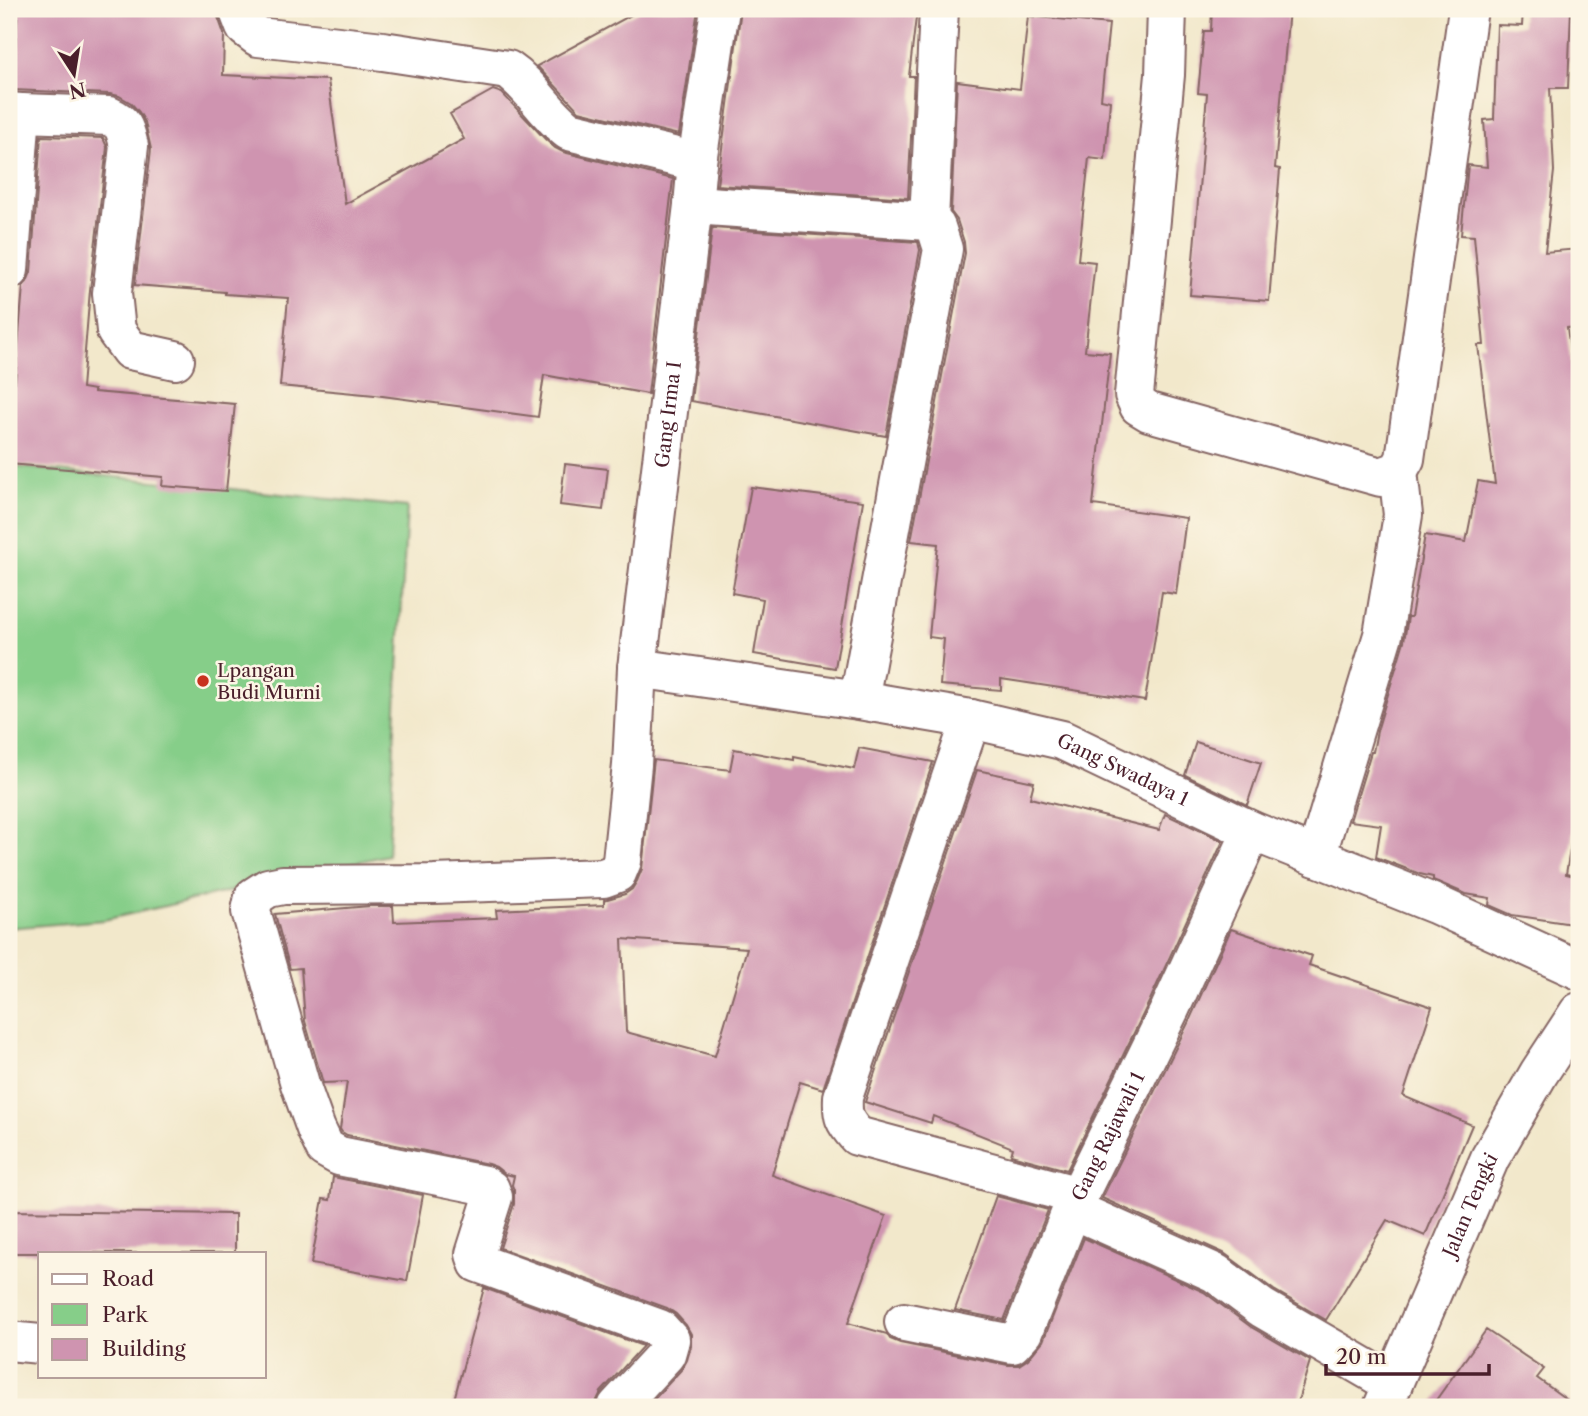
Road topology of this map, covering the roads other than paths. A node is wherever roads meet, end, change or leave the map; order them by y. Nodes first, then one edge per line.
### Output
1 (238, 9) edge
2 (720, 9) edge
3 (939, 9) edge
4 (1167, 9) edge
5 (1468, 9) edge
6 (15, 112) edge
7 (697, 162) junction
8 (693, 205) junction
9 (929, 221) junction
10 (9, 270) edge
11 (174, 360) dead end
12 (1398, 471) junction
13 (637, 668) junction
14 (859, 700) junction
15 (971, 719) junction
16 (1252, 831) junction
17 (1316, 857) junction
18 (1579, 970) edge
19 (1579, 1012) edge
20 (1076, 1202) junction
21 (904, 1322) dead end
22 (9, 1340) edge
23 (38, 1344) edge
24 (1386, 1401) edge
25 (617, 1407) edge

1 - 7 street
2 - 7 street, Gang Irma I
3 - 9 street
4 - 12 street
5 - 12 street
6 - 10 street
6 - 11 street
7 - 8 street, Gang Irma I
8 - 9 street
8 - 13 street, Gang Irma I
9 - 14 street
12 - 17 street
13 - 14 street, Gang Swadaya 1
13 - 25 street, Gang Irma I
14 - 15 street, Gang Swadaya 1
15 - 16 street, Gang Swadaya 1
15 - 20 street
16 - 17 street, Gang Swadaya 1
16 - 20 street, Gang Rajawali 1
17 - 18 street, Gang Swadaya 1
19 - 24 street, Jalan Tengki
20 - 21 street, Gang Rajawali 1
20 - 24 street
22 - 23 street

